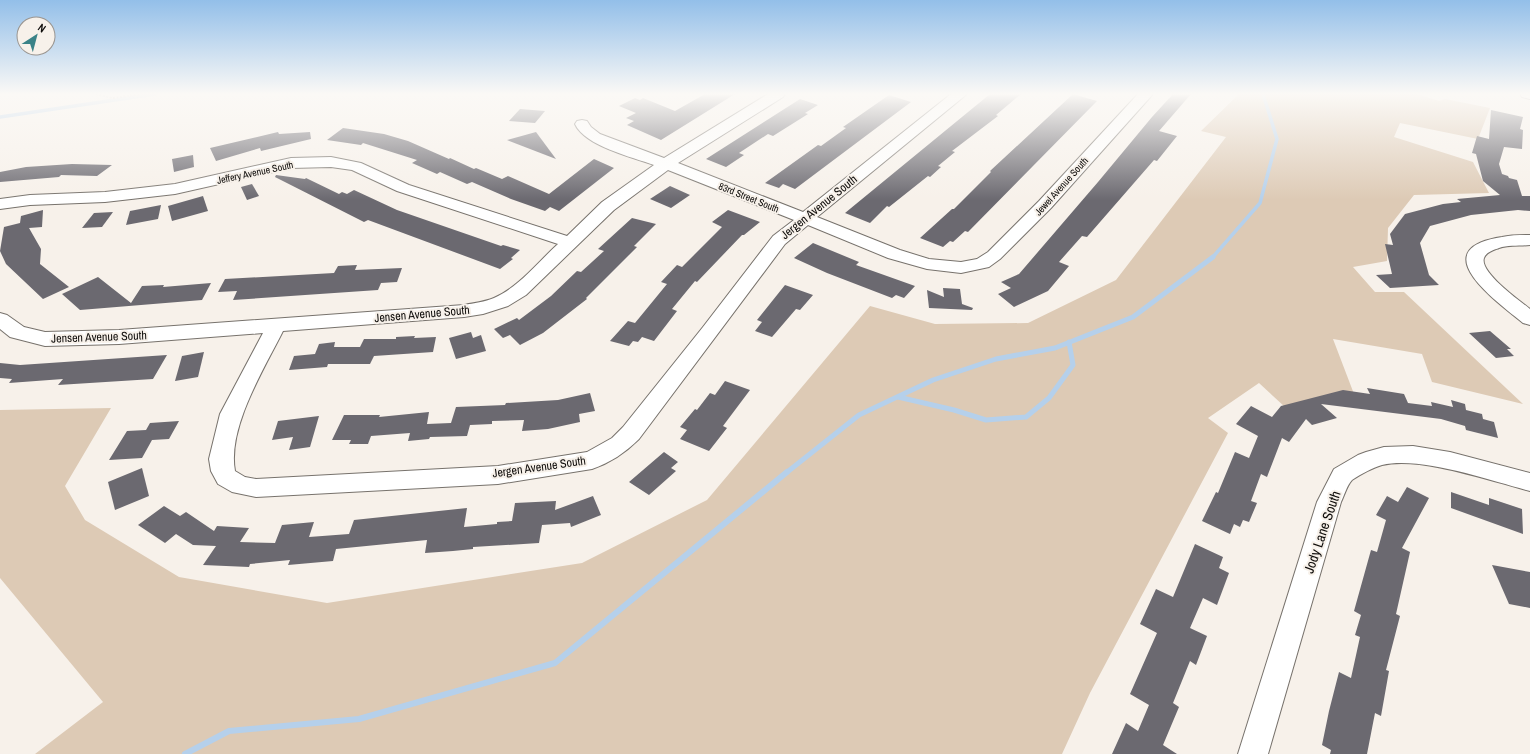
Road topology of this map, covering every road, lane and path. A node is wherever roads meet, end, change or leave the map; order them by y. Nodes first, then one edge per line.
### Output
1 (584, 129) edge
2 (722, 129) edge
3 (916, 129) edge
4 (1113, 129) edge
5 (666, 164) junction
6 (0, 204) edge
7 (804, 218) junction
8 (1530, 240) edge
9 (569, 242) junction
10 (968, 267) joint
11 (0, 319) edge
12 (1530, 319) edge
13 (276, 326) junction
14 (1530, 482) edge
15 (1253, 754) edge

1 - 5 street, 83rd Street South
2 - 5 street, Jensen Avenue South
3 - 7 street, Jergen Avenue South
4 - 10 street, Jewel Avenue South
5 - 7 street, 83rd Street South
5 - 9 street, Jensen Avenue South
6 - 9 street, Jeffery Avenue South
7 - 10 street, 83rd Street South
7 - 13 street, Jergen Avenue South
8 - 12 street
9 - 13 street, Jensen Avenue South
11 - 13 street, Jensen Avenue South
14 - 15 street, Jody Lane South

